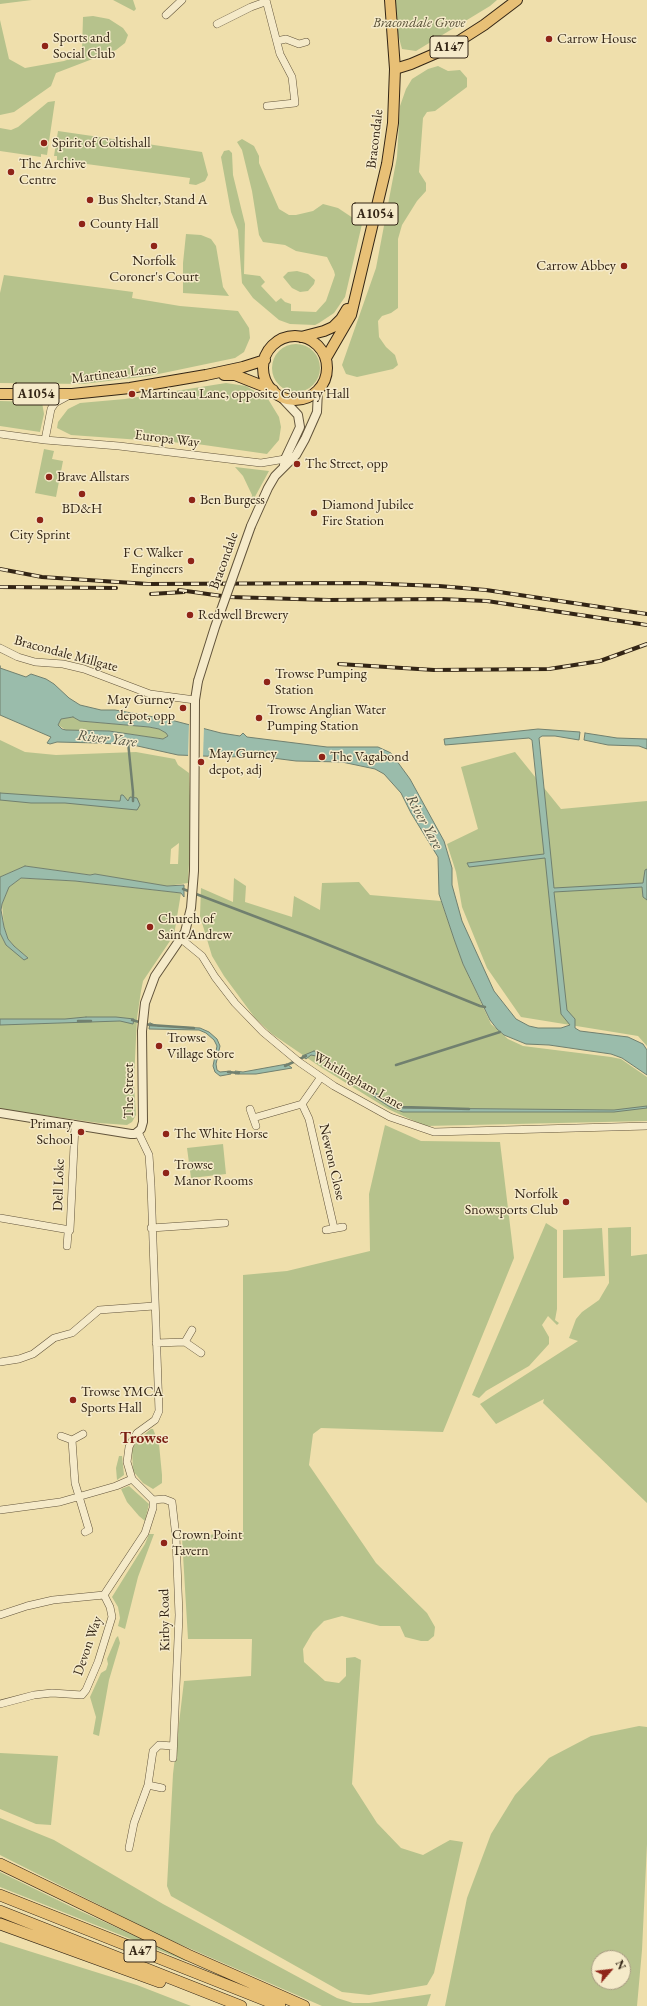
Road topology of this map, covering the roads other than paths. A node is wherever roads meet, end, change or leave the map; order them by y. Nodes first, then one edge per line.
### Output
1 (182, 0) edge
2 (390, 0) edge
3 (517, 0) edge
4 (266, 1) edge
5 (166, 14) dead end
6 (217, 24) dead end
7 (277, 41) junction
8 (306, 42) dead end
9 (395, 69) junction
10 (267, 106) dead end
11 (359, 278) junction
12 (301, 336) junction
13 (326, 358) junction
14 (264, 360) junction
15 (206, 375) junction
16 (273, 390) junction
17 (318, 390) junction
18 (0, 394) edge
19 (72, 394) junction
20 (281, 397) junction
21 (0, 434) edge
22 (45, 440) junction
23 (285, 462) junction
24 (0, 648) edge
25 (195, 700) junction
26 (195, 766) joint
27 (180, 938) junction
28 (321, 1077) junction
29 (302, 1104) junction
30 (250, 1109) dead end
31 (0, 1113) edge
32 (253, 1118) junction
33 (75, 1125) junction
34 (256, 1126) dead end
35 (647, 1126) edge
36 (138, 1132) junction
37 (0, 1218) edge
38 (225, 1223) dead end
39 (342, 1227) dead end
40 (151, 1228) junction
41 (334, 1228) junction
42 (70, 1230) junction
43 (326, 1230) dead end
44 (67, 1246) dead end
45 (154, 1306) junction
46 (192, 1330) dead end
47 (185, 1342) junction
48 (156, 1343) junction
49 (201, 1353) dead end
50 (0, 1362) edge
51 (83, 1434) dead end
52 (61, 1436) dead end
53 (72, 1440) junction
54 (132, 1479) junction
55 (79, 1497) junction
56 (153, 1500) junction
57 (0, 1510) edge
58 (85, 1532) dead end
59 (104, 1596) junction
60 (0, 1615) edge
61 (0, 1704) edge
62 (173, 1746) junction
63 (173, 1758) dead end
64 (148, 1785) junction
65 (162, 1788) dead end
66 (129, 1848) dead end
67 (0, 1864) edge
68 (0, 1895) edge
69 (0, 1911) edge
70 (0, 1924) edge
71 (230, 2006) edge
72 (241, 2006) edge
73 (280, 2006) edge
74 (304, 2006) edge

1 - 5 street
2 - 9 main road, Bracondale
3 - 9 main road, A147
4 - 6 street
4 - 7 street
7 - 8 street
7 - 10 street
9 - 11 main road, Bracondale / A1054
11 - 12 main road, Bracondale / A1054
11 - 13 main road, Bracondale / A1054
12 - 13 main road
12 - 14 main road
13 - 17 main road
14 - 15 main road, Martineau Lane / A1054
14 - 16 main road
15 - 16 main road, Martineau Lane / A1054
15 - 19 main road, Martineau Lane / A1054
16 - 20 main road
17 - 20 main road
17 - 23 street, Bracondale
18 - 19 main road, Martineau Lane / A1054
19 - 22 street
20 - 23 street, Bracondale
21 - 22 street, Europa Way
22 - 23 street, Europa Way
23 - 25 street, Bracondale, bridge
24 - 25 street, Bracondale Millgate
25 - 26 street, Bracondale
26 - 27 street, The Street
27 - 28 street, Whitlingham Lane
27 - 36 street, The Street
28 - 29 street
28 - 35 street, Whitlingham Lane
29 - 32 street
29 - 41 street, Newton Close
30 - 32 street
31 - 33 street
32 - 34 street
33 - 36 street
33 - 42 street, Dell Loke
36 - 40 street, The Street
37 - 42 street
38 - 40 street
39 - 41 street
40 - 45 street, The Street
41 - 43 street
42 - 44 street, Dell Loke
45 - 48 street, The Street
45 - 50 street
46 - 47 street
47 - 48 street
47 - 49 street
48 - 54 street, The Street
51 - 53 street
52 - 53 street
53 - 55 street
54 - 55 street
54 - 56 street
55 - 57 street
55 - 58 street
56 - 59 street
56 - 62 street, Kirby Road
59 - 60 street, Devon Way
59 - 61 street, Devon Way
62 - 63 street, Kirby Road
62 - 64 street
64 - 65 street
64 - 66 street
67 - 74 highway, A47
68 - 73 highway, A47
69 - 72 highway, A47
70 - 71 highway, A47

